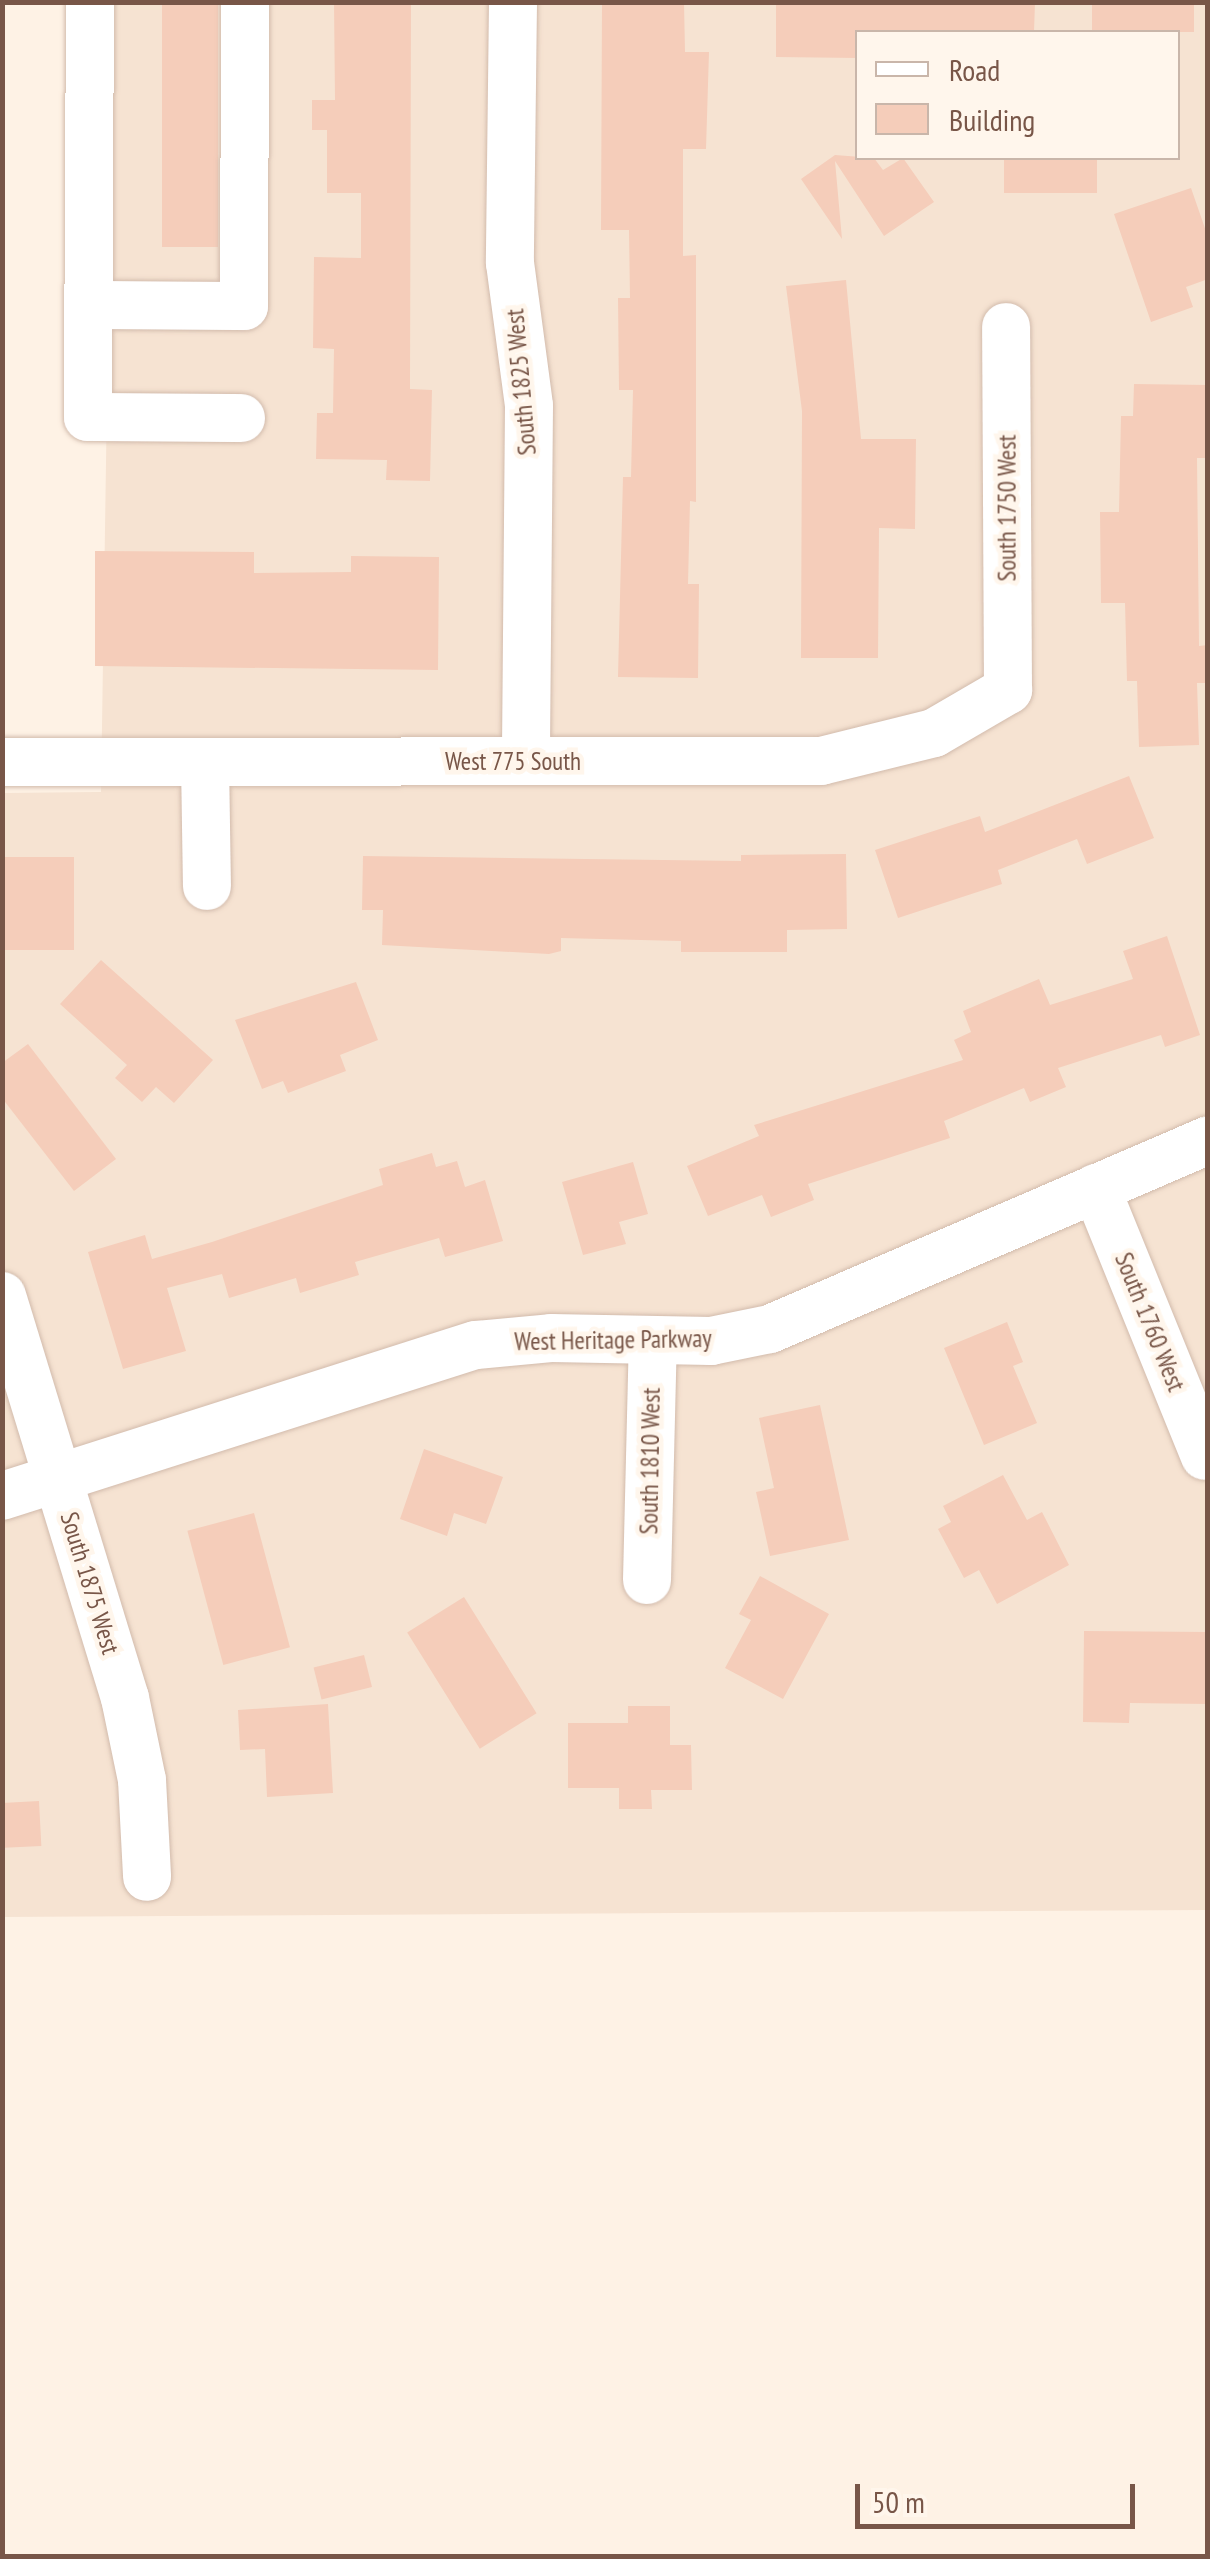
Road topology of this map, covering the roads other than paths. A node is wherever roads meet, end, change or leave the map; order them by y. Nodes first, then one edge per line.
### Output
1 (90, 2) edge
2 (245, 2) edge
3 (513, 2) edge
4 (89, 305) junction
5 (1006, 327) dead end
6 (241, 418) dead end
7 (1008, 690) joint
8 (526, 761) junction
9 (2, 762) edge
10 (205, 762) junction
11 (206, 886) dead end
12 (1208, 1140) edge
13 (1096, 1188) junction
14 (2, 1296) edge
15 (653, 1342) junction
16 (1205, 1456) edge
17 (58, 1478) junction
18 (2, 1496) edge
19 (647, 1580) dead end
20 (148, 1877) dead end

1 - 4 street
2 - 4 street
3 - 8 street, South 1825 West
4 - 6 street
5 - 7 street, South 1750 West
7 - 8 street, West 775 South
8 - 10 street, West 775 South
9 - 10 street, West 775 South
10 - 11 street
12 - 13 street, West Heritage Parkway
13 - 15 street, West Heritage Parkway
13 - 16 street, South 1760 West
14 - 17 street, South 1875 West
15 - 17 street, West Heritage Parkway
15 - 19 street, South 1810 West
17 - 18 street, West Heritage Parkway
17 - 20 street, South 1875 West

